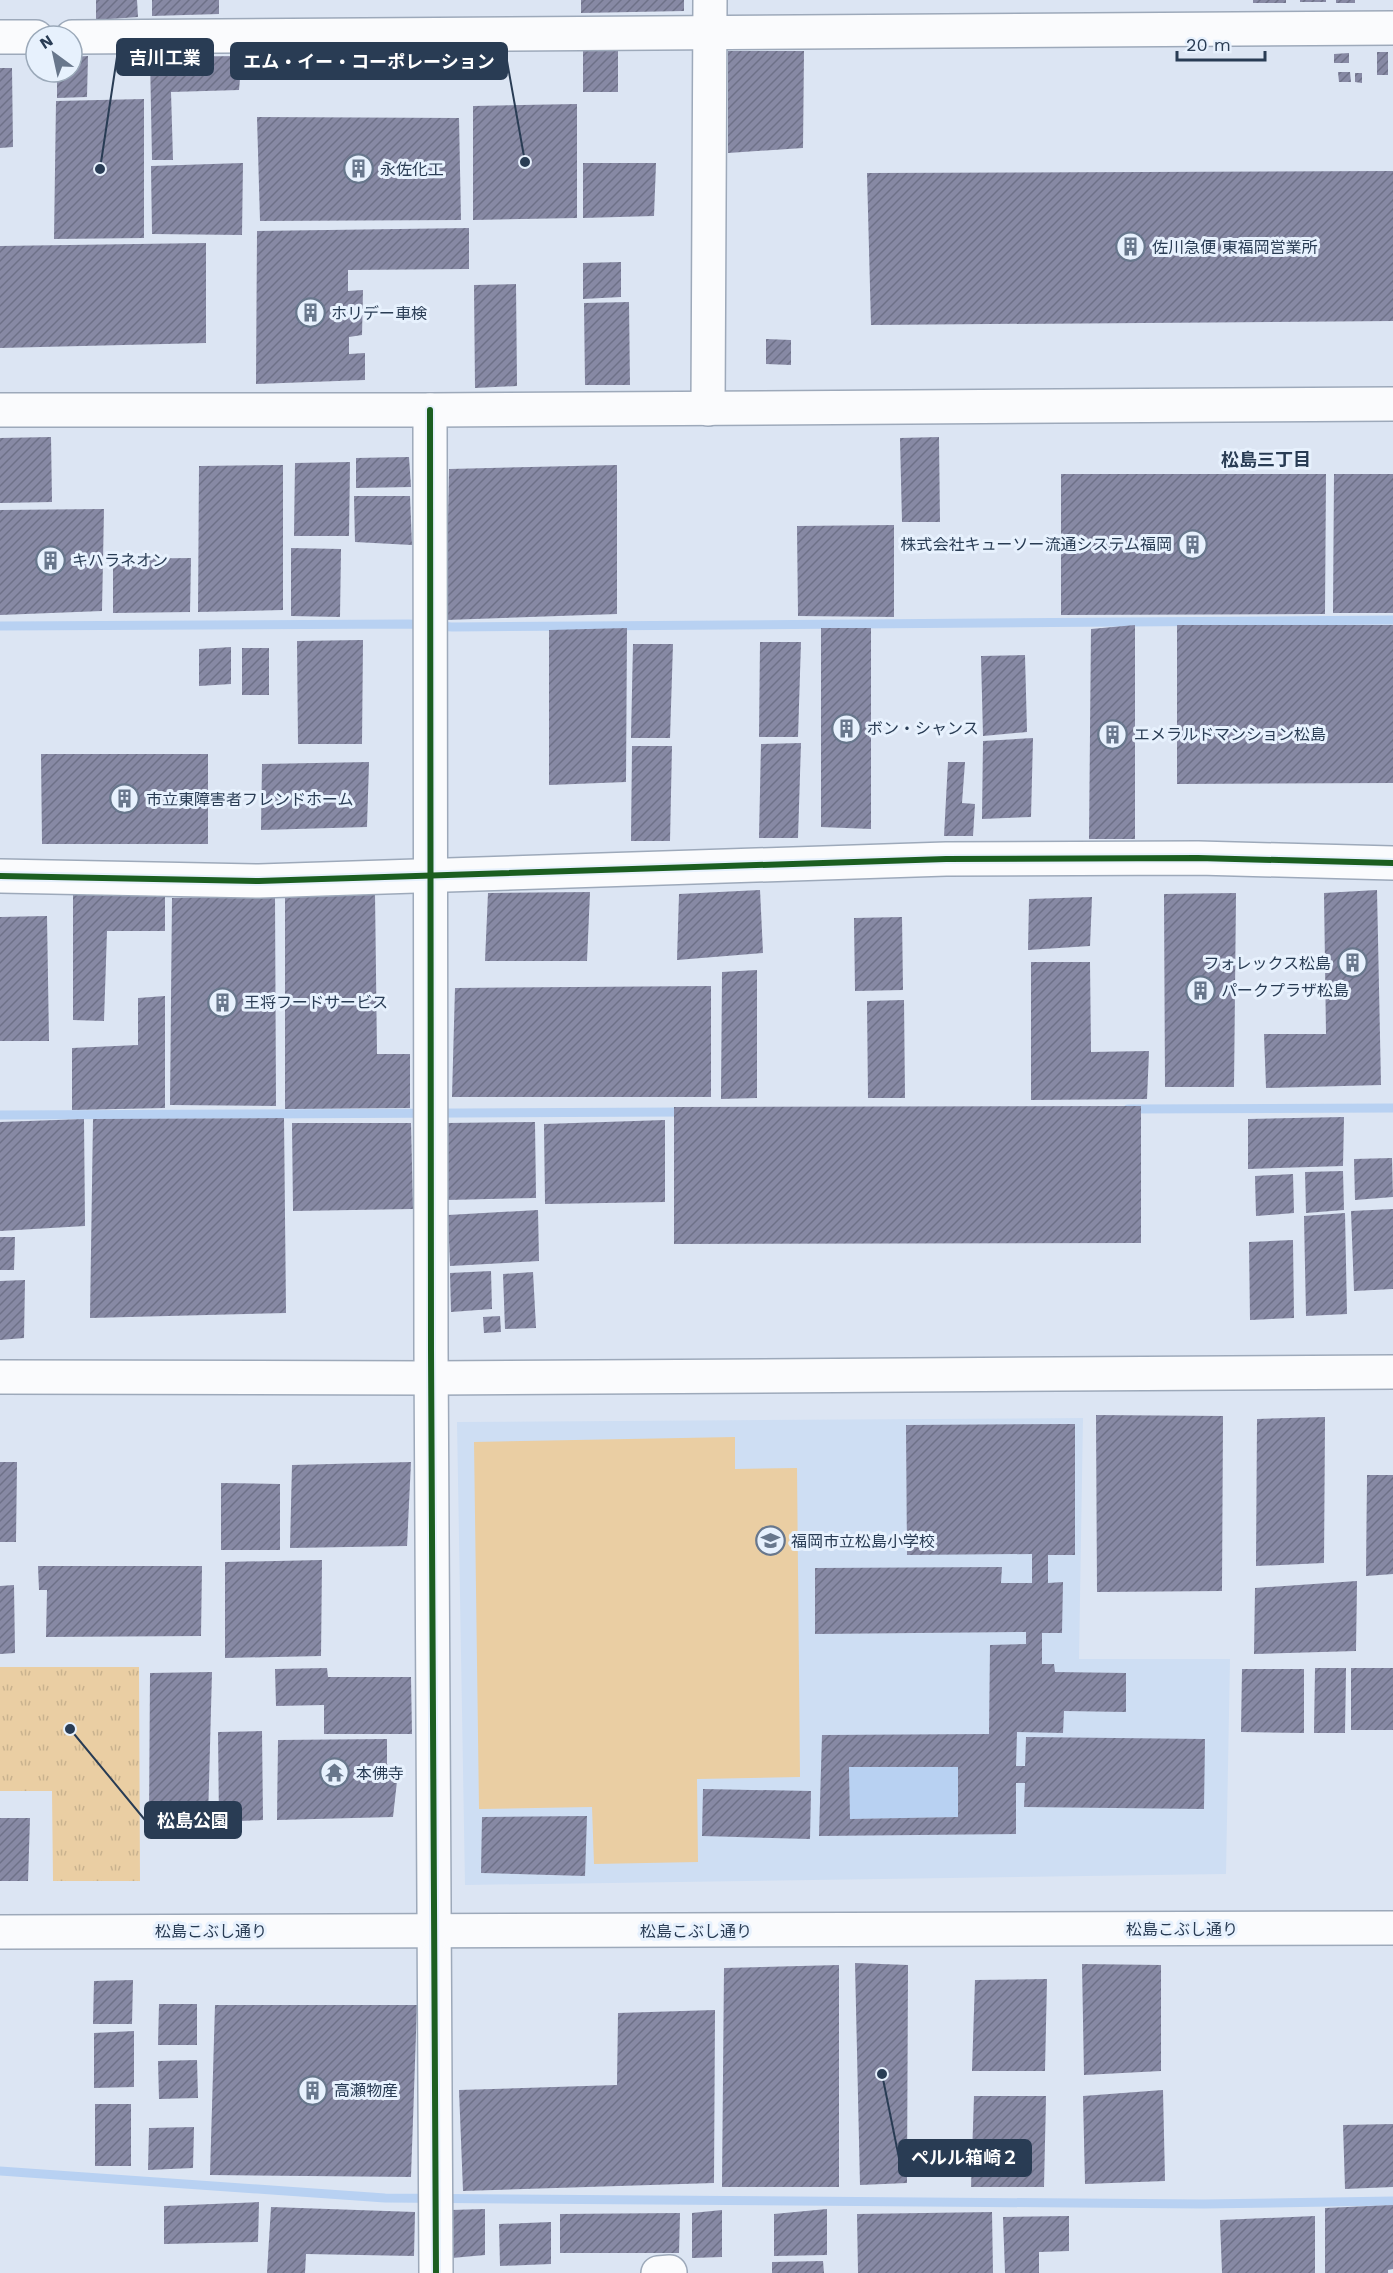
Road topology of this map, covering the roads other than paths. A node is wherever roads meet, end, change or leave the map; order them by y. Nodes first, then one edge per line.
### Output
1 (710, 0) edge
2 (1393, 28) edge
3 (711, 33) junction
4 (0, 37) edge
5 (24, 37) edge
6 (84, 37) edge
7 (1393, 404) edge
8 (708, 409) junction
9 (0, 410) edge
10 (430, 410) junction
11 (1393, 863) edge
12 (0, 876) edge
13 (430, 876) junction
14 (1393, 1372) edge
15 (0, 1377) edge
16 (431, 1378) junction
17 (1393, 1928) edge
18 (0, 1932) edge
19 (433, 1932) junction
20 (670, 2272) edge
21 (436, 2273) edge
22 (658, 2273) edge

1 - 3 street
2 - 3 street
3 - 6 street
3 - 8 street
4 - 5 street
7 - 8 street
8 - 10 street
9 - 10 street
10 - 13 street
11 - 13 street
12 - 13 street
13 - 16 street
14 - 16 street
15 - 16 street
16 - 19 street
17 - 19 street, 松島こぶし通り
18 - 19 street, 松島こぶし通り
19 - 21 street
20 - 22 street

